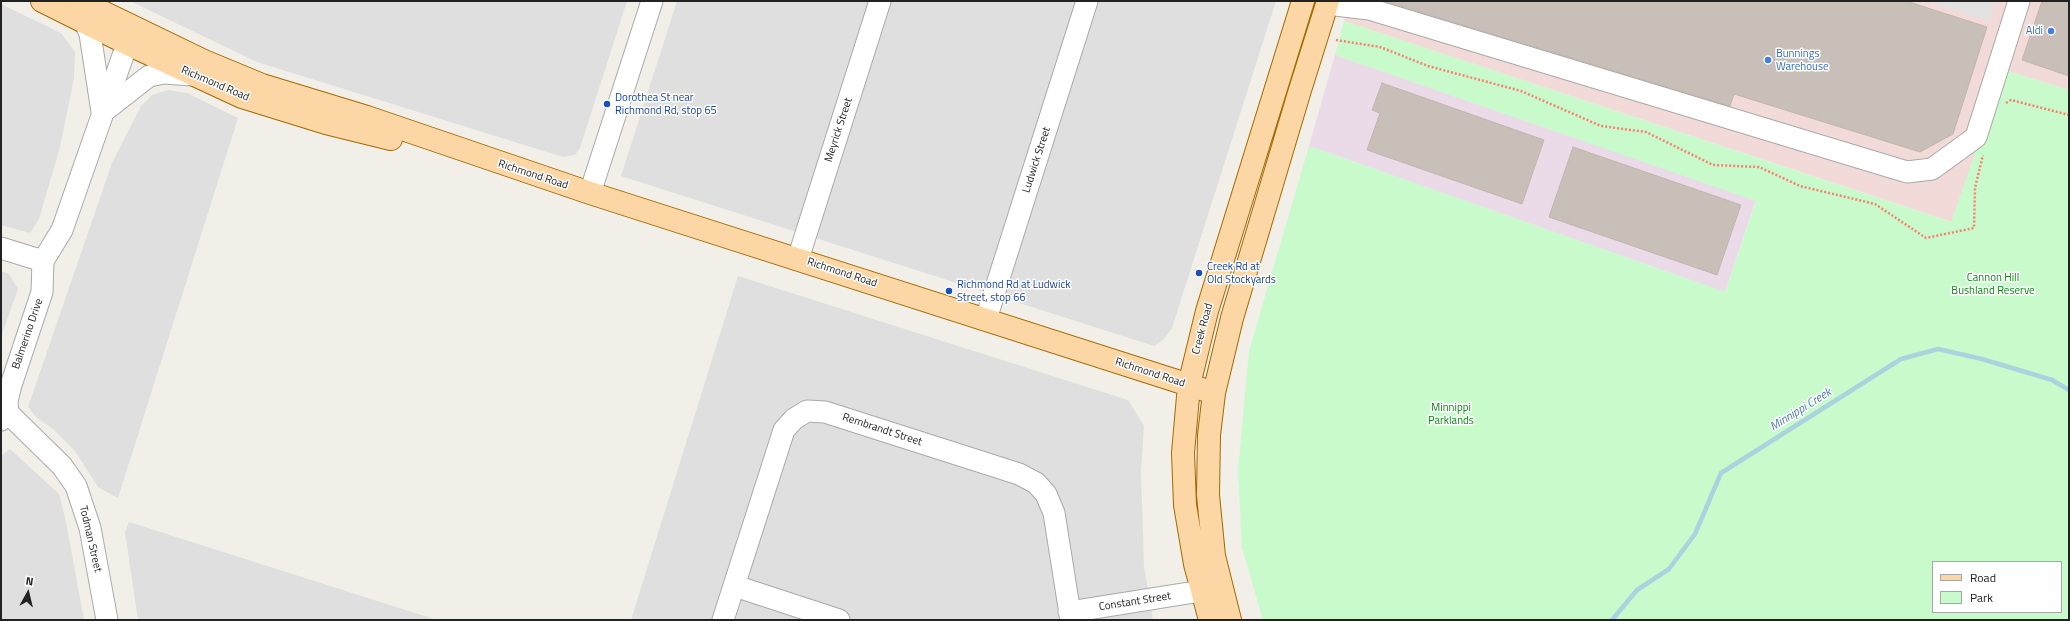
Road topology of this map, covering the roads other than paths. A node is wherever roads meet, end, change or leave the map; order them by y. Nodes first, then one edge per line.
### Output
1 (42, 1) edge
2 (80, 1) edge
3 (652, 1) edge
4 (880, 1) edge
5 (1088, 1) edge
6 (1303, 1) edge
7 (1328, 2) edge
8 (2012, 3) edge
9 (85, 22) junction
10 (130, 35) junction
11 (200, 69) junction
12 (102, 113) junction
13 (470, 154) junction
14 (590, 193) junction
15 (1, 248) edge
16 (798, 259) junction
17 (43, 261) junction
18 (986, 319) junction
19 (1189, 385) junction
20 (1214, 393) junction
21 (4, 416) edge
22 (735, 586) junction
23 (1201, 591) junction
24 (1070, 616) edge
25 (107, 620) edge
26 (723, 620) edge
27 (839, 620) edge
28 (1210, 620) edge
29 (1230, 620) edge

1 - 9 main road, Richmond Road
2 - 10 main road, Richmond Road
3 - 14 street
4 - 16 street, Meyrick Street
5 - 18 street, Ludwick Street
6 - 19 main road, Creek Road
7 - 8 street
7 - 20 main road
9 - 10 main road, Richmond Road
9 - 12 street, Balmerino Drive
10 - 11 main road, Richmond Road
10 - 12 street, Balmerino Drive
11 - 12 street
11 - 13 main road, Richmond Road
11 - 13 main road, Richmond Road
12 - 17 street, Balmerino Drive
13 - 14 main road, Richmond Road
14 - 16 main road, Richmond Road
15 - 17 street
16 - 18 main road, Richmond Road
17 - 21 street, Balmerino Drive
18 - 19 main road, Richmond Road
19 - 20 main road, Richmond Road
19 - 23 main road, Creek Road
20 - 29 main road
21 - 25 street, Todman Street
22 - 24 street, Rembrandt Street
22 - 26 street, Rembrandt Street
22 - 27 street
23 - 24 street, Constant Street
23 - 28 main road, Creek Road

